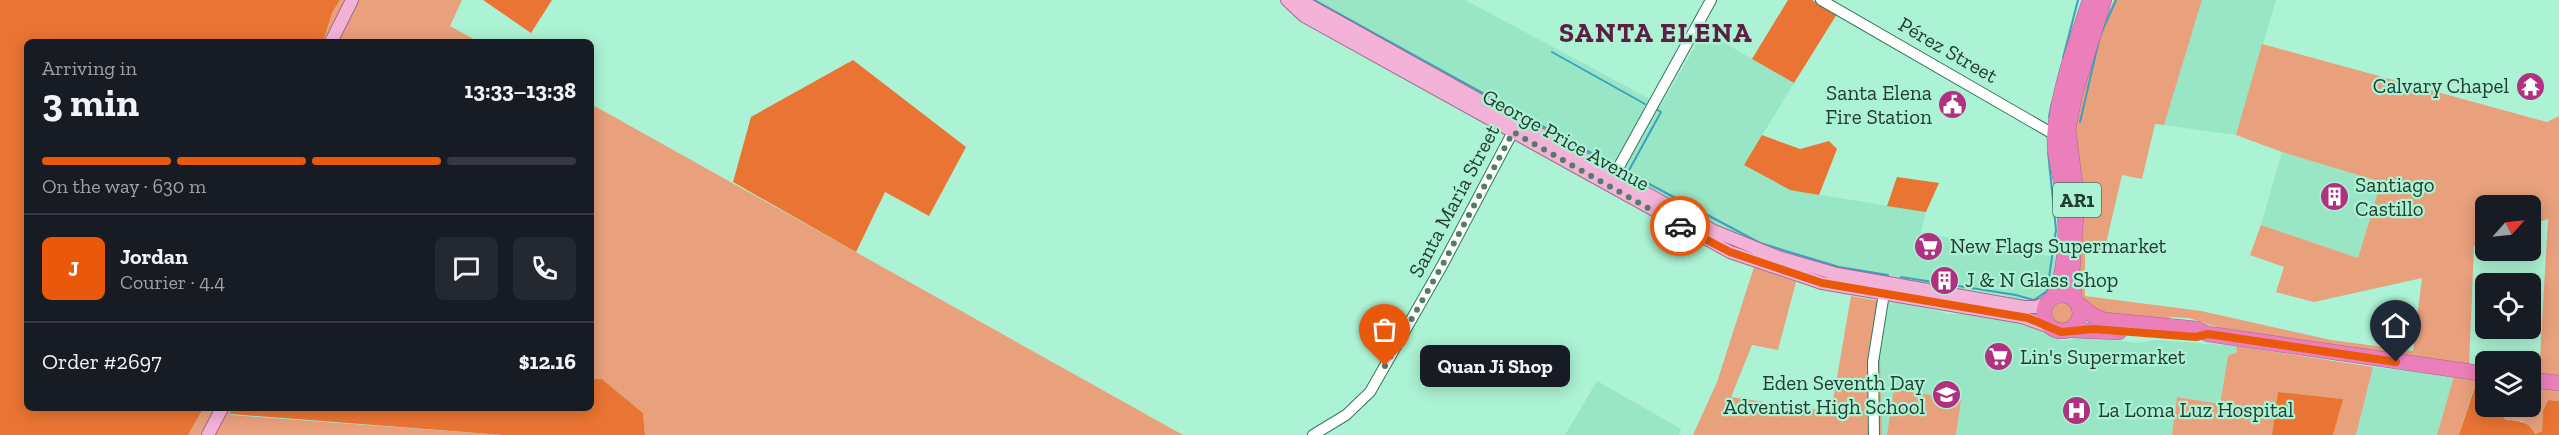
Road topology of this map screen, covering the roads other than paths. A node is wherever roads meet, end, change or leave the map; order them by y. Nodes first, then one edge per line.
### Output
1 (352, 0) edge
2 (1287, 0) edge
3 (1296, 0) edge
4 (1712, 0) edge
5 (1821, 0) edge
6 (2090, 0) edge
7 (2104, 0) edge
8 (332, 39) edge
9 (1516, 127) junction
10 (2055, 135) junction
11 (1611, 180) junction
12 (1884, 289) junction
13 (2050, 300) junction
14 (2076, 302) junction
15 (2050, 327) junction
16 (2071, 330) junction
17 (2208, 334) junction
18 (2475, 372) edge
19 (2541, 381) edge
20 (2559, 383) edge
21 (220, 411) edge
22 (208, 435) edge
23 (1312, 435) edge
24 (1874, 435) edge

1 - 8 main road
2 - 9 main road, George Price Avenue
3 - 9 main road, George Price Avenue
4 - 11 street
5 - 10 street, Pérez Street
6 - 10 highway, AR1
7 - 14 highway, AR1
9 - 11 main road, George Price Avenue
9 - 23 street, Santa María Street
10 - 13 highway, AR1
11 - 12 main road, George Price Avenue
12 - 13 main road, George Price Avenue
12 - 15 main road, George Price Avenue
12 - 24 street
13 - 14 highway
13 - 15 highway
14 - 16 highway
14 - 17 highway
15 - 16 highway
16 - 17 highway
17 - 18 highway
19 - 20 highway
21 - 22 main road

